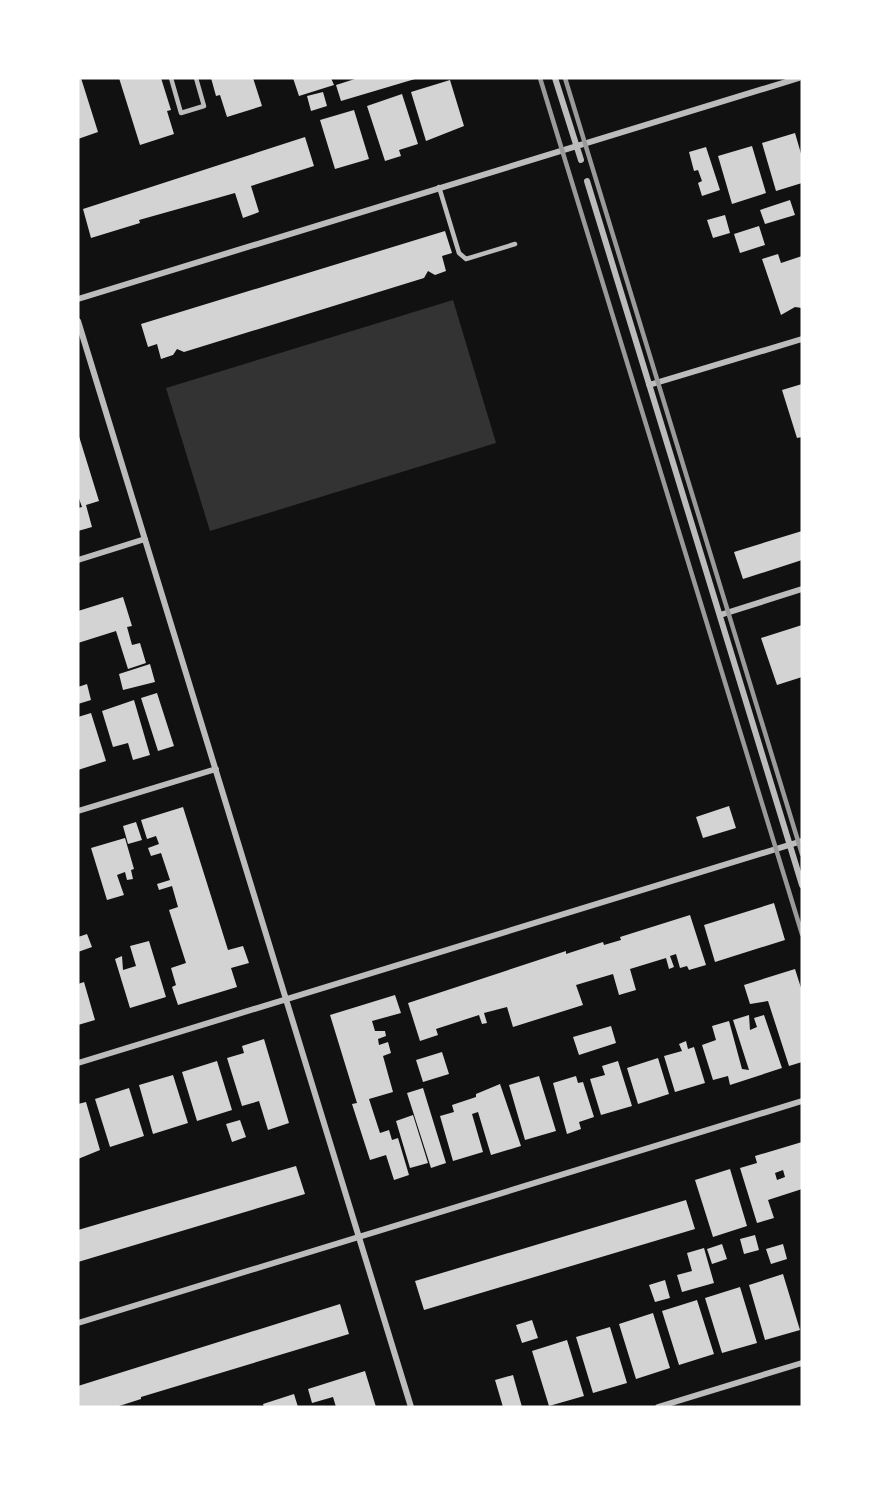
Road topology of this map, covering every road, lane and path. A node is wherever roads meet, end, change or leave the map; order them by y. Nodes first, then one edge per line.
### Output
1 (171, 78) edge
2 (196, 78) edge
3 (555, 78) edge
4 (799, 78) edge
5 (576, 146) junction
6 (580, 160) dead end
7 (587, 181) dead end
8 (439, 187) junction
9 (515, 243) dead end
10 (78, 299) edge
11 (78, 321) edge
12 (802, 339) edge
13 (649, 385) junction
14 (145, 539) junction
15 (78, 560) edge
16 (802, 589) edge
17 (720, 615) junction
18 (216, 769) junction
19 (78, 811) edge
20 (802, 841) edge
21 (789, 845) junction
22 (802, 885) edge
23 (286, 999) junction
24 (78, 1063) edge
25 (802, 1101) edge
26 (359, 1238) junction
27 (78, 1323) edge
28 (802, 1363) edge
29 (411, 1407) edge
30 (658, 1407) edge

1 - 2 lane
3 - 5 street
4 - 5 street
5 - 6 street
5 - 8 street
7 - 13 street
8 - 9 lane
8 - 10 street
11 - 14 street
12 - 13 street
13 - 17 street
14 - 15 street
14 - 18 street
16 - 17 street
17 - 21 street
18 - 19 street
18 - 23 street
20 - 21 street
21 - 22 street
21 - 23 street
23 - 24 street
23 - 26 street
25 - 26 street
26 - 27 street
26 - 29 street
28 - 30 street

